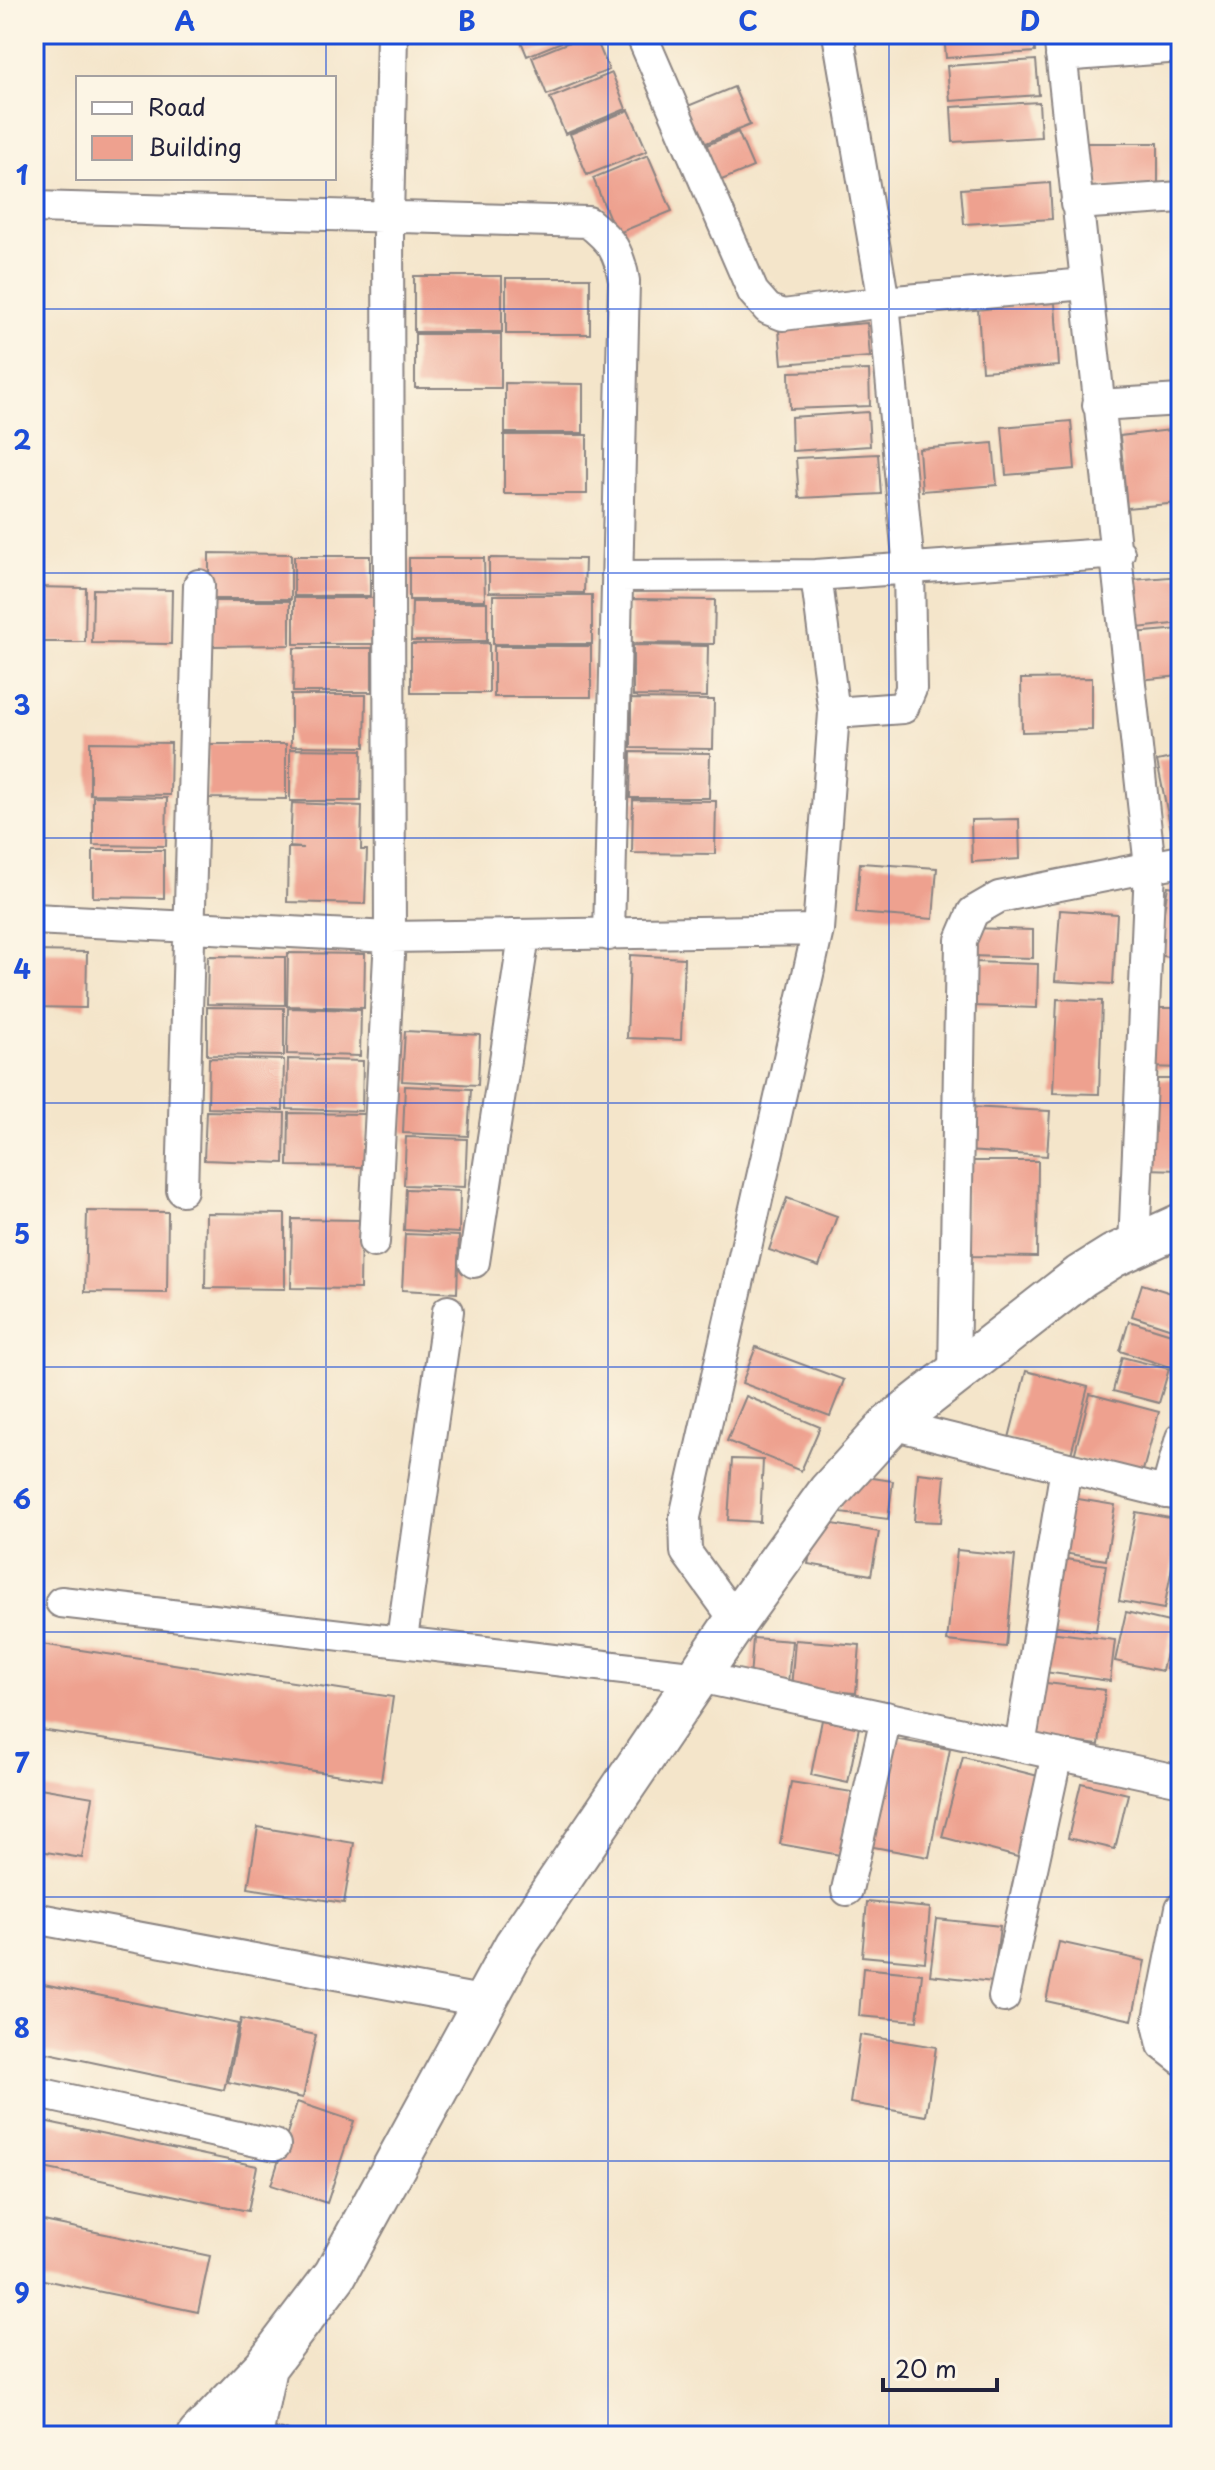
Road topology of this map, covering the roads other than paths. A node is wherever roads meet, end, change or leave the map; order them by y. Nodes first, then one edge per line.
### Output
1 (392, 34) edge
2 (641, 34) edge
3 (838, 34) edge
4 (1060, 45) edge
5 (1181, 47) edge
6 (1181, 197) edge
7 (1076, 204) junction
8 (34, 207) edge
9 (388, 219) junction
10 (1085, 284) junction
11 (884, 302) junction
12 (1181, 400) edge
13 (1098, 405) junction
14 (1119, 553) junction
15 (909, 568) junction
16 (816, 575) junction
17 (617, 576) junction
18 (199, 585) dead end
19 (834, 713) junction
20 (1181, 861) edge
21 (1150, 867) junction
22 (34, 919) edge
23 (188, 926) junction
24 (818, 930) junction
25 (609, 935) junction
26 (524, 936) junction
27 (390, 937) junction
28 (182, 1190) dead end
29 (1181, 1225) edge
30 (374, 1242) dead end
31 (1134, 1246) junction
32 (474, 1262) dead end
33 (448, 1311) dead end
34 (954, 1374) junction
35 (891, 1424) junction
36 (1181, 1438) edge
37 (1066, 1468) junction
38 (1174, 1494) edge
39 (61, 1602) dead end
40 (736, 1621) junction
41 (402, 1639) junction
42 (699, 1677) junction
43 (886, 1717) junction
44 (1020, 1746) junction
45 (1057, 1754) junction
46 (1181, 1781) edge
47 (847, 1890) dead end
48 (1181, 1908) edge
49 (34, 1918) edge
50 (1004, 1997) dead end
51 (481, 2001) junction
52 (1181, 2059) edge
53 (34, 2092) edge
54 (275, 2145) dead end
55 (265, 2367) junction
56 (199, 2436) edge
57 (251, 2436) edge

1 - 9 street
2 - 11 street
3 - 11 street
4 - 5 street
4 - 7 street
6 - 7 street
7 - 10 street
8 - 9 street
9 - 17 street
9 - 27 street
10 - 11 street
10 - 13 street
11 - 15 street
12 - 13 street
13 - 14 street
14 - 15 street
14 - 21 street
15 - 16 street
15 - 19 street
16 - 17 street
16 - 19 street
17 - 25 street
18 - 23 street
19 - 24 street
20 - 21 street
21 - 31 street
21 - 34 street
22 - 23 street
23 - 27 street
23 - 28 street
24 - 25 street
24 - 40 street
25 - 26 street
26 - 27 street
26 - 32 street
27 - 30 street
29 - 31 street
31 - 34 street
33 - 41 street
34 - 35 street
35 - 37 street
35 - 40 street
36 - 38 street
37 - 38 street
37 - 44 street
39 - 41 street
40 - 42 street
41 - 42 street
42 - 43 street
42 - 51 street
43 - 44 street
43 - 47 street
44 - 45 street
45 - 46 street
45 - 50 street
48 - 52 street
49 - 51 street
51 - 55 street
53 - 54 street
55 - 56 street
55 - 57 street

